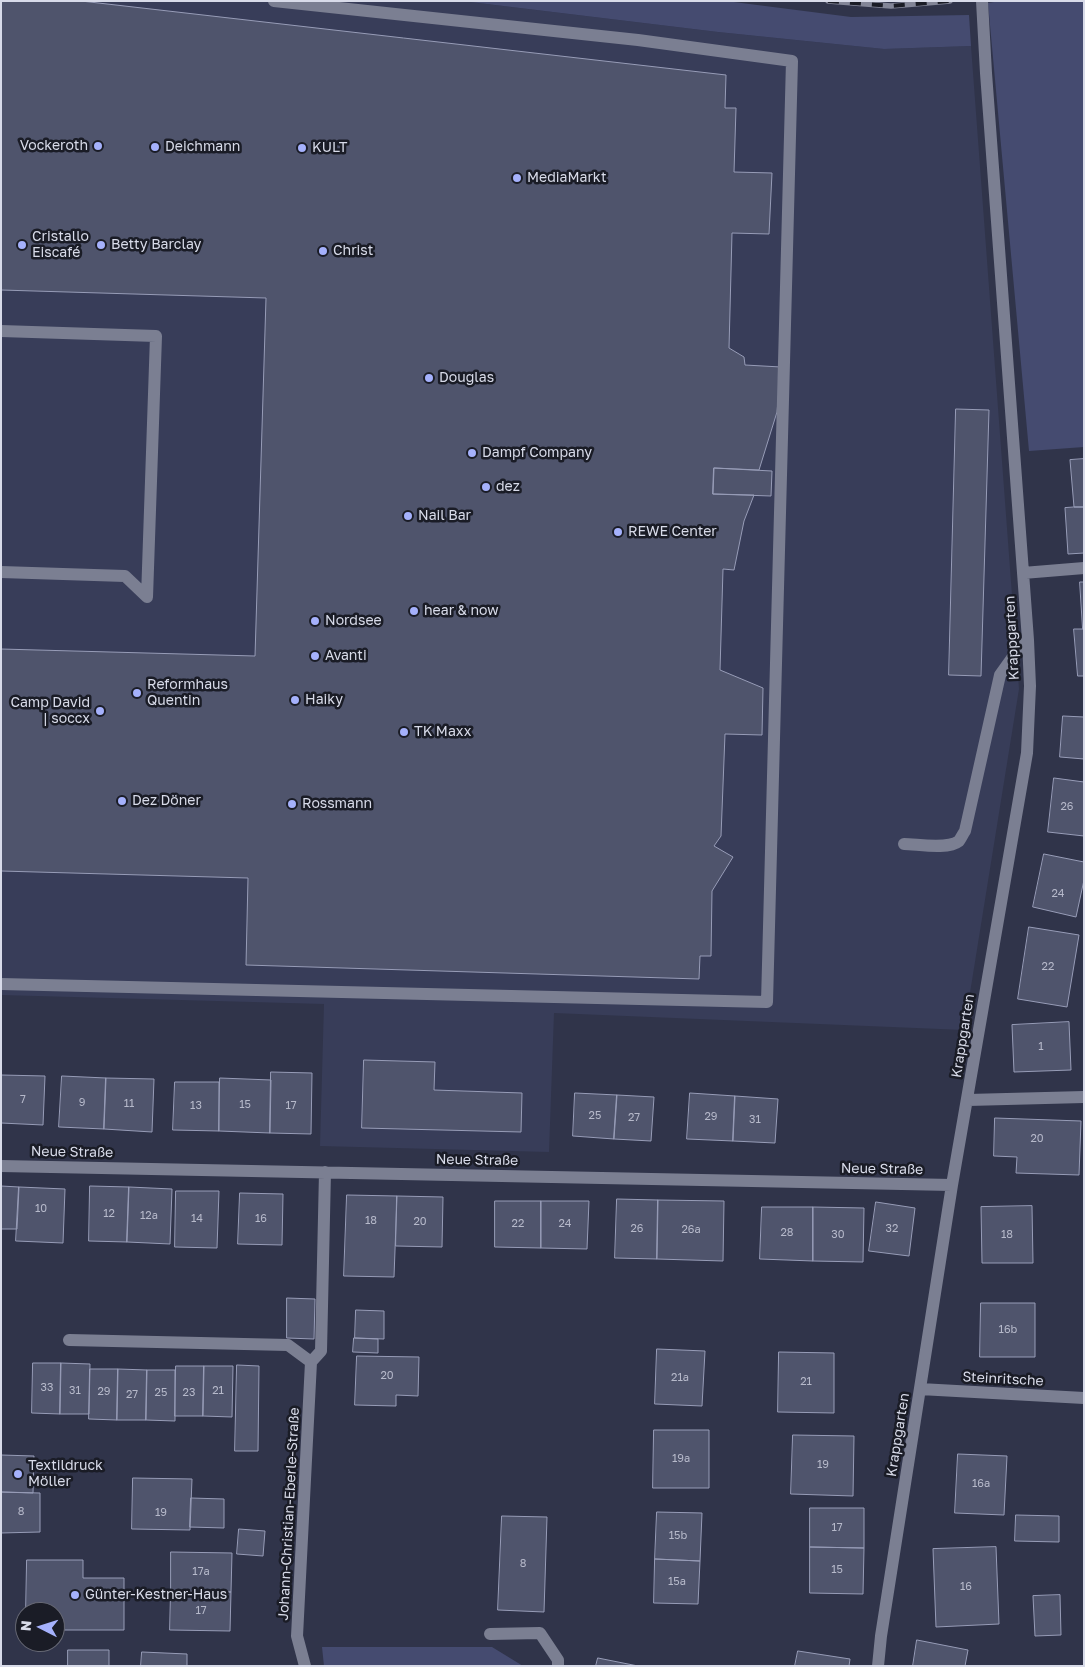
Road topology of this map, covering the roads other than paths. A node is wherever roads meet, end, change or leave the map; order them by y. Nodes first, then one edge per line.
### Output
1 (274, 1) edge
2 (982, 1) edge
3 (1, 331) edge
4 (1084, 568) edge
5 (1, 572) edge
6 (1024, 574) junction
7 (1028, 640) junction
8 (904, 844) dead end
9 (1, 984) edge
10 (1084, 1097) edge
11 (968, 1100) junction
12 (1, 1166) edge
13 (325, 1172) junction
14 (952, 1185) junction
15 (69, 1340) dead end
16 (311, 1362) junction
17 (920, 1389) junction
18 (1084, 1398) edge
19 (490, 1634) dead end
20 (305, 1666) edge
21 (558, 1666) edge
22 (878, 1666) edge

1 - 9 street
2 - 6 street, Krappgarten
3 - 5 street
4 - 6 street
6 - 7 street, Krappgarten
7 - 8 street
7 - 11 street, Krappgarten
10 - 11 street
11 - 14 street, Krappgarten
12 - 13 street, Neue Straße
13 - 14 street, Neue Straße
13 - 16 street
14 - 17 street, Krappgarten
15 - 16 street
16 - 20 street, Johann-Christian-Eberle-Straße
17 - 18 street, Steinritsche
17 - 22 street, Krappgarten
19 - 21 street

